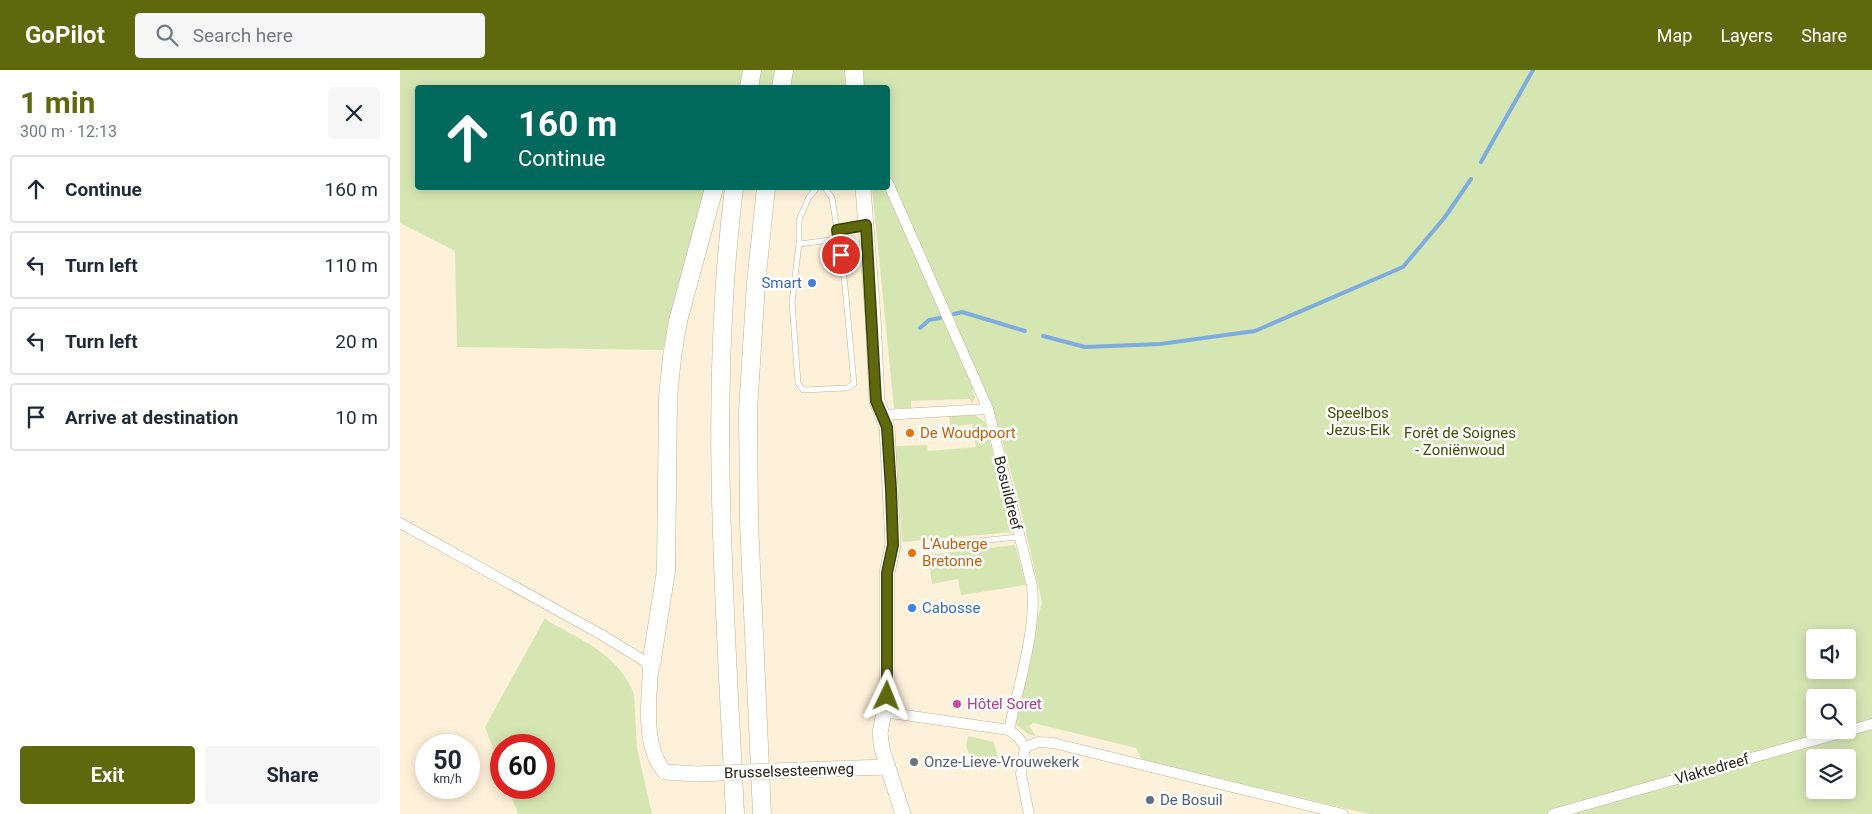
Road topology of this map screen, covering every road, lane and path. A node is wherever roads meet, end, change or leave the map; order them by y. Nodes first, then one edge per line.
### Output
1 (752, 70) edge
2 (784, 70) edge
3 (854, 70) edge
4 (750, 85) edge
5 (782, 85) edge
6 (856, 85) edge
7 (890, 188) edge
8 (713, 190) edge
9 (734, 190) edge
10 (766, 190) edge
11 (815, 190) edge
12 (826, 190) edge
13 (863, 190) edge
14 (866, 225) junction
15 (837, 230) junction
16 (839, 239) junction
17 (798, 244) junction
18 (988, 409) junction
19 (882, 415) junction
20 (400, 524) edge
21 (1019, 537) junction
22 (958, 543) dead end
23 (644, 661) junction
24 (884, 712) junction
25 (1872, 724) edge
26 (1009, 730) junction
27 (1025, 747) junction
28 (888, 768) junction
29 (735, 814) edge
30 (762, 814) edge
31 (903, 814) edge
32 (1029, 814) edge
33 (1343, 814) edge
34 (1553, 814) edge

1 - 4 highway
2 - 5 highway
3 - 6 highway
7 - 18 street, Bosuildreef
8 - 23 highway
9 - 29 highway
10 - 30 highway
11 - 17 lane
12 - 15 lane
13 - 14 main road
14 - 15 lane
14 - 19 main road
15 - 16 lane
16 - 17 lane
16 - 17 lane
18 - 19 street
18 - 21 street, Bosuildreef
19 - 24 main road
20 - 23 street
21 - 22 lane
21 - 26 street, Bosuildreef
23 - 28 main road, Brusselsesteenweg, bridge
24 - 26 street
24 - 28 main road
25 - 34 street, Vlaktedreef
26 - 27 street
27 - 32 street
27 - 33 street
28 - 31 main road

